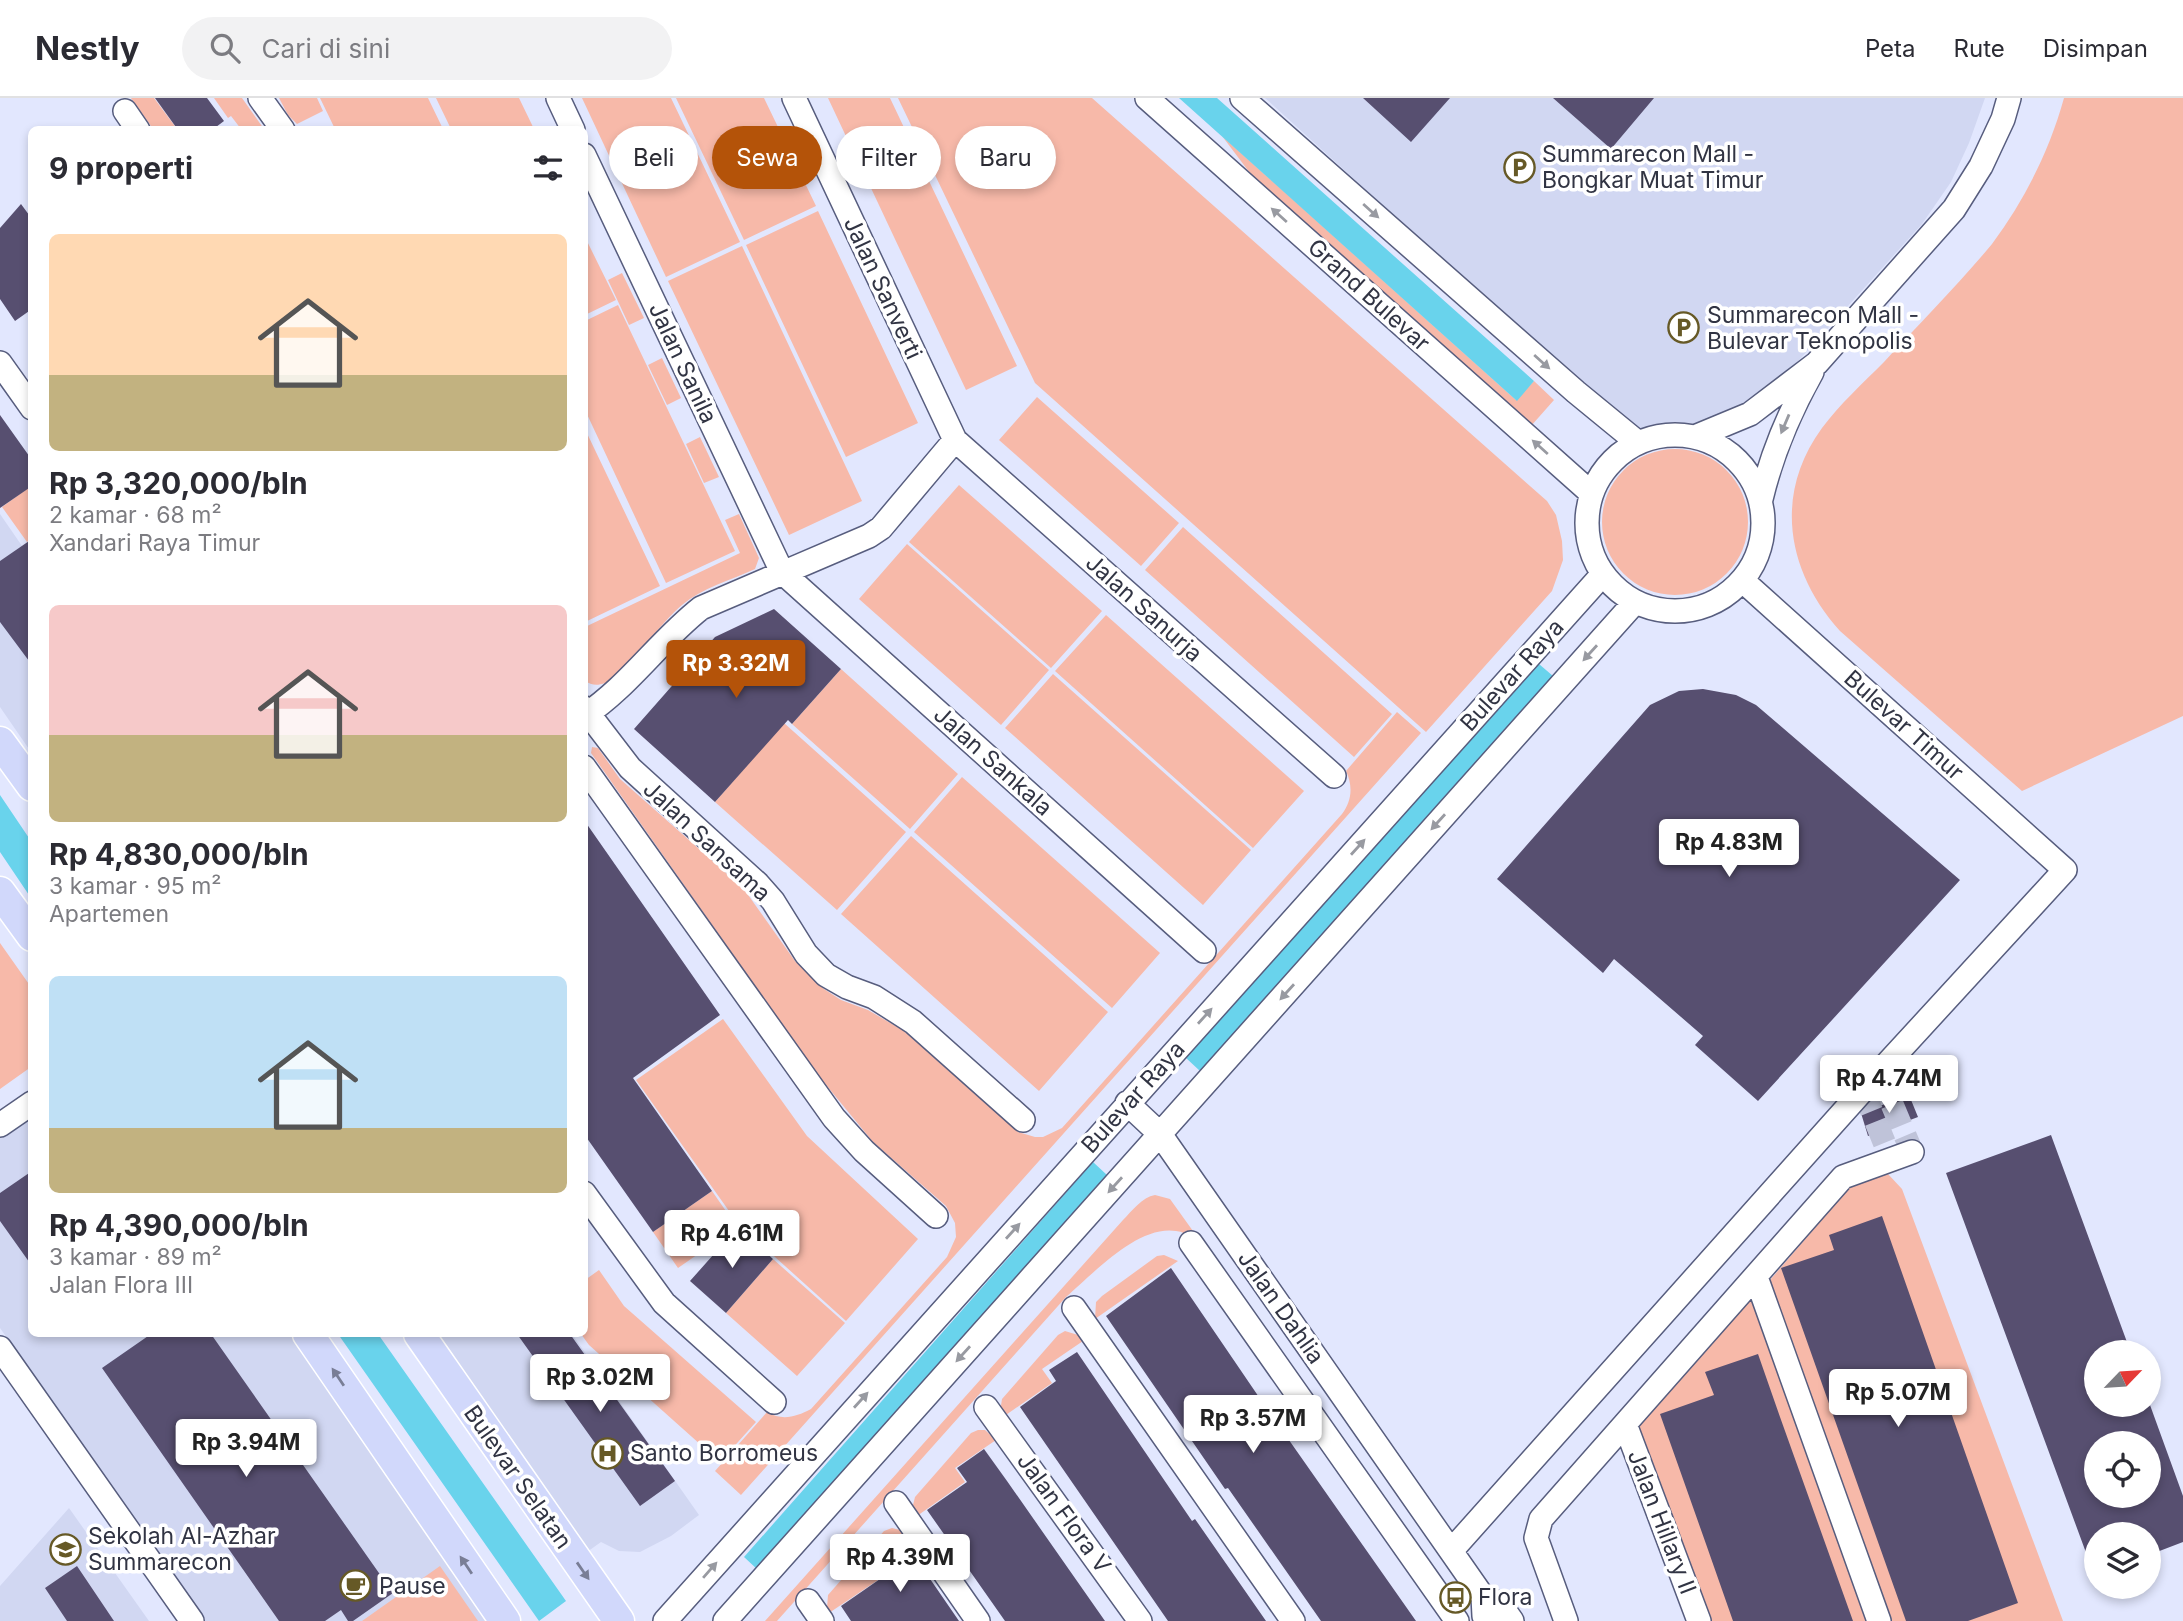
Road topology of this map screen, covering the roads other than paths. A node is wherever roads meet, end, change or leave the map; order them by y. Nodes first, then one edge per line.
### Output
1 (260, 98) edge
2 (558, 98) edge
3 (794, 98) edge
4 (1147, 98) edge
5 (1242, 98) edge
6 (2009, 98) edge
7 (280, 126) edge
8 (571, 126) edge
9 (588, 163) edge
10 (0, 363) edge
11 (1817, 363) junction
12 (28, 402) edge
13 (1697, 436) junction
14 (955, 440) junction
15 (1637, 442) junction
16 (1591, 493) junction
17 (1761, 499) junction
18 (782, 572) junction
19 (1603, 574) junction
20 (1743, 581) junction
21 (1635, 602) junction
22 (588, 712) edge
23 (588, 716) edge
24 (0, 742) edge
25 (588, 773) edge
26 (1334, 776) dead end
27 (28, 780) edge
28 (0, 892) edge
29 (28, 930) edge
30 (1204, 951) dead end
31 (1127, 1103) junction
32 (28, 1105) edge
33 (1023, 1121) dead end
34 (0, 1125) edge
35 (1160, 1134) junction
36 (1912, 1152) dead end
37 (588, 1198) edge
38 (936, 1216) dead end
39 (1191, 1243) dead end
40 (1756, 1277) junction
41 (1074, 1308) dead end
42 (310, 1337) edge
43 (421, 1337) edge
44 (0, 1348) edge
45 (774, 1402) dead end
46 (986, 1407) dead end
47 (1625, 1424) junction
48 (896, 1503) dead end
49 (1451, 1551) junction
50 (808, 1601) dead end
51 (1503, 1620) edge
52 (192, 1621) edge
53 (505, 1621) edge
54 (619, 1621) edge
55 (664, 1621) edge
56 (725, 1621) edge
57 (822, 1621) edge
58 (978, 1621) edge
59 (1140, 1621) edge
60 (1293, 1621) edge
61 (1457, 1621) edge
62 (1566, 1621) edge
63 (1699, 1621) edge
64 (1879, 1621) edge

1 - 7 street
2 - 8 street
3 - 14 street, Jalan Sanverti
16 -> 4 street, Grand Bulevar
5 -> 15 street
6 - 11 street
9 - 18 street, Jalan Sanila
10 - 12 street
11 - 13 street
11 -> 17 street
13 - 15 street
13 - 17 street
14 - 18 street
14 - 26 street, Jalan Sanurja
15 - 16 street
16 - 19 street
17 - 20 street
18 - 22 street
18 - 30 street, Jalan Sankala
19 - 21 street
31 -> 19 street, Bulevar Raya
20 - 21 street
20 - 49 street, Bulevar Timur
21 -> 35 street, Bulevar Raya
23 - 33 street, Jalan Sansama
24 - 27 main road
25 - 38 street, Jalan Sansama
28 - 29 main road
31 - 35 street, Jalan Dahlia
55 -> 31 street, Bulevar Raya
32 - 34 street
35 - 49 street, Jalan Dahlia
35 -> 56 street, Bulevar Raya
36 - 40 street
37 - 45 street
39 - 61 street
40 - 47 street
40 - 64 street
41 - 60 street
53 -> 42 main road
43 -> 54 main road, Bulevar Selatan
44 - 52 street
46 - 59 street, Jalan Flora V
47 - 62 street
47 - 63 street, Jalan Hillary II
48 - 58 street
49 - 51 street, Jalan Dahlia
50 - 57 street

